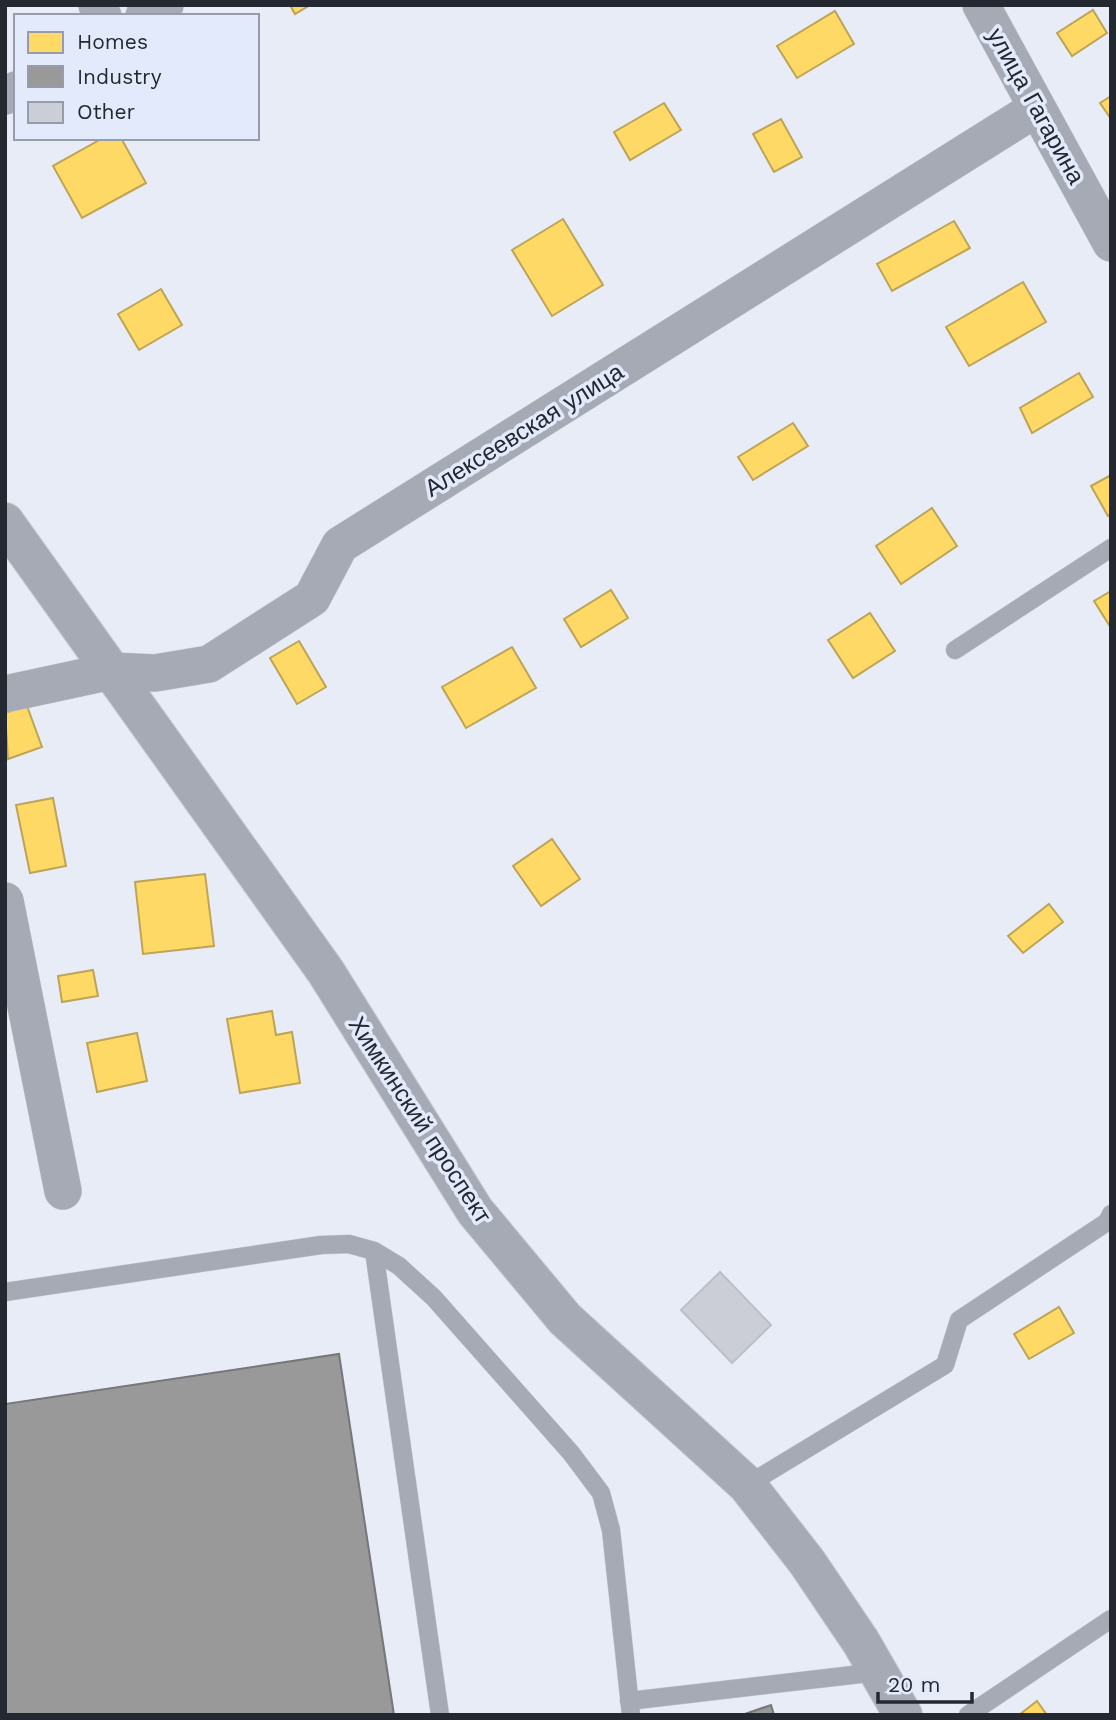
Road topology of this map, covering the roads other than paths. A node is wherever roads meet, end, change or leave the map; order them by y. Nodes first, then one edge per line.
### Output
1 (165, 5) edge
2 (981, 5) edge
3 (148, 14) edge
4 (1037, 108) junction
5 (1111, 243) edge
6 (5, 522) edge
7 (1111, 548) edge
8 (956, 650) dead end
9 (112, 671) junction
10 (5, 694) edge
11 (5, 901) edge
12 (63, 1191) dead end
13 (1111, 1214) edge
14 (374, 1251) junction
15 (5, 1292) edge
16 (747, 1485) junction
17 (1111, 1619) edge
18 (878, 1672) junction
19 (630, 1708) edge
20 (440, 1715) edge
21 (903, 1715) edge
22 (968, 1715) edge

1 - 3 street
2 - 4 street, улица Гагарина
4 - 5 street, улица Гагарина
4 - 9 street, Алексеевская улица
6 - 9 street, Химкинский проспект
7 - 8 lane
9 - 10 street, Алексеевская улица
9 - 16 street, Химкинский проспект
11 - 12 street
13 - 16 lane
14 - 15 lane
14 - 19 lane
14 - 20 lane
16 - 18 street, Химкинский проспект
17 - 22 lane
18 - 19 lane
18 - 21 street, Химкинский проспект

